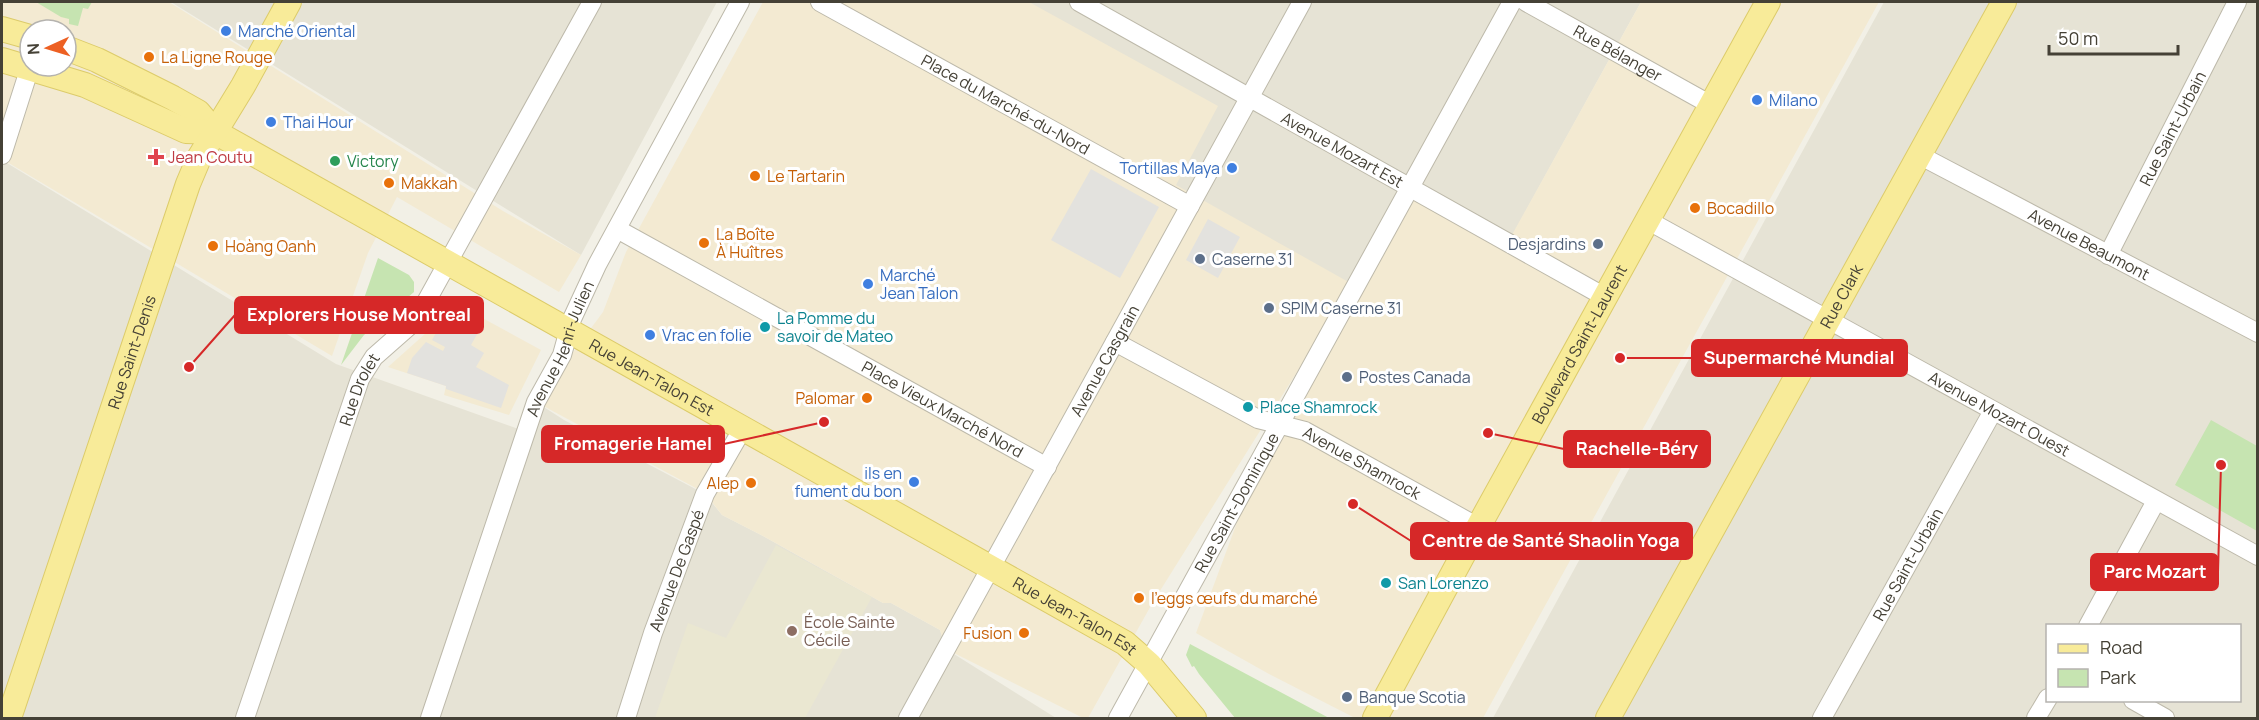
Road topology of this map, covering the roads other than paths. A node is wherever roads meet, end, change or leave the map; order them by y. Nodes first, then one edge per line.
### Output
1 (289, 2) edge
2 (592, 2) edge
3 (740, 2) edge
4 (820, 2) edge
5 (1079, 2) edge
6 (1302, 2) edge
7 (1512, 2) edge
8 (1526, 2) edge
9 (1768, 2) edge
10 (2004, 2) edge
11 (2237, 2) edge
12 (1102, 7) edge
13 (2, 29) edge
14 (18, 34) edge
15 (78, 53) edge
16 (2, 60) edge
17 (18, 64) edge
18 (26, 78) edge
19 (62, 78) edge
20 (1249, 97) junction
21 (1711, 105) junction
22 (214, 132) junction
23 (2, 154) edge
24 (1919, 155) junction
25 (1410, 188) junction
26 (1190, 206) junction
27 (1647, 220) junction
28 (617, 229) junction
29 (2108, 255) junction
30 (447, 262) junction
31 (1605, 297) junction
32 (1829, 320) junction
33 (569, 331) junction
34 (2258, 333) edge
35 (1115, 342) junction
36 (1993, 411) junction
37 (1280, 425) junction
38 (743, 428) junction
39 (1047, 466) junction
40 (2156, 501) junction
41 (1478, 527) junction
42 (2258, 556) edge
43 (992, 568) junction
44 (2089, 624) edge
45 (1149, 664) junction
46 (2046, 701) edge
47 (2137, 702) edge
48 (9, 718) edge
49 (245, 718) edge
50 (430, 718) edge
51 (626, 718) edge
52 (908, 718) edge
53 (1118, 718) edge
54 (1194, 718) edge
55 (1375, 718) edge
56 (1608, 718) edge
57 (1822, 718) edge
58 (2036, 718) edge
59 (2166, 718) edge

1 - 22 main road, Rue Saint-Denis
2 - 30 street, Rue Drolet
3 - 28 street, Avenue Henri-Julien
4 - 26 street, Place du Marché-du-Nord
5 - 12 street, Avenue Mozart Est
6 - 20 street, Avenue Casgrain
7 - 25 street, Rue Saint-Dominique
8 - 21 street, Rue Bélanger
9 - 21 main road, Boulevard Saint-Laurent
10 - 24 main road, Rue Clark
11 - 29 street, Rue Saint-Urbain
12 - 20 street, Avenue Mozart Est
13 - 14 main road
15 - 22 main road, Rue Jean-Talon Est
16 - 17 main road, Rue Jean-Talon Est
18 - 23 street
19 - 22 main road, Rue Jean-Talon Est
20 - 25 street, Avenue Mozart Est
20 - 26 street, Avenue Casgrain
21 - 27 main road, Boulevard Saint-Laurent
22 - 30 main road, Rue Jean-Talon Est
22 - 48 main road, Rue Saint-Denis
24 - 29 street, Avenue Beaumont
24 - 32 main road, Rue Clark
25 - 31 street, Avenue Mozart Est
25 - 37 street, Rue Saint-Dominique
26 - 35 street, Avenue Casgrain
27 - 31 main road, Boulevard Saint-Laurent
27 - 32 street, Avenue Mozart Ouest
28 - 33 street, Avenue Henri-Julien
28 - 39 street, Place Vieux Marché Nord
29 - 34 street, Avenue Beaumont
30 - 33 main road, Rue Jean-Talon Est
30 - 49 street, Rue Drolet
31 - 41 main road, Boulevard Saint-Laurent
32 - 36 street, Avenue Mozart Ouest
32 - 56 main road, Rue Clark
33 - 38 main road, Rue Jean-Talon Est
33 - 50 street, Avenue Henri-Julien
35 - 37 street, Avenue Shamrock
35 - 39 street, Avenue Casgrain
36 - 40 street, Avenue Mozart Ouest
36 - 57 street, Rue Saint-Urbain
37 - 41 street, Avenue Shamrock
37 - 45 street, Rue Saint-Dominique
38 - 43 main road, Rue Jean-Talon Est
38 - 51 street, Avenue De Gaspé
39 - 43 street, Avenue Casgrain
40 - 42 street, Avenue Mozart Ouest
40 - 44 street
41 - 55 main road, Boulevard Saint-Laurent
43 - 45 main road, Rue Jean-Talon Est
43 - 52 street, Avenue Casgrain
45 - 53 street, Rue Saint-Dominique
45 - 54 main road, Rue Jean-Talon Est
46 - 58 street
47 - 59 street

